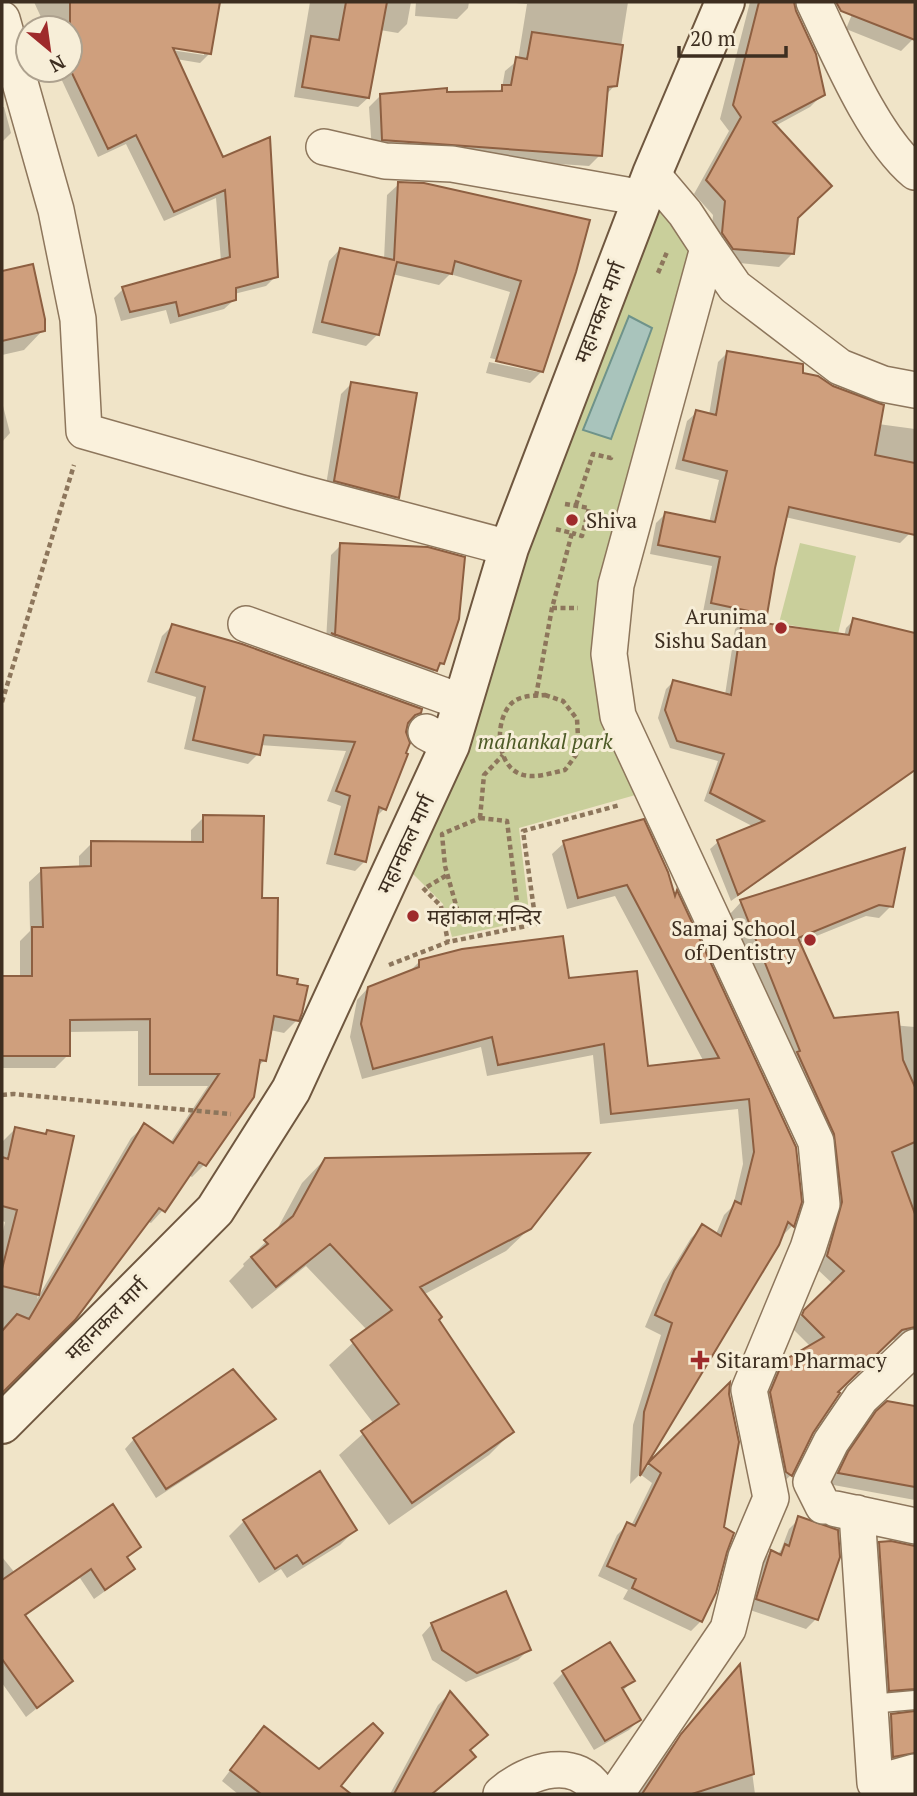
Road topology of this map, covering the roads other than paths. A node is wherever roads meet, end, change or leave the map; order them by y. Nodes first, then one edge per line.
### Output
1 (725, 2) edge
2 (814, 2) edge
3 (2, 19) edge
4 (324, 147) dead end
5 (915, 172) edge
6 (647, 186) junction
7 (708, 248) junction
8 (915, 390) edge
9 (509, 548) junction
10 (246, 624) dead end
11 (462, 702) junction
12 (915, 1347) edge
13 (2, 1424) edge
14 (771, 1498) junction
15 (823, 1506) junction
16 (857, 1513) junction
17 (915, 1526) edge
18 (915, 1700) edge
19 (870, 1704) junction
20 (915, 1784) edge
21 (876, 1789) edge
22 (501, 1794) edge
23 (599, 1794) edge
24 (616, 1794) edge

1 - 6 main road, महानकल मार्ग
2 - 5 street
3 - 9 street
4 - 6 street
6 - 7 street
6 - 9 main road, महानकल मार्ग
7 - 8 street
7 - 14 street
9 - 11 main road, महानकल मार्ग
10 - 11 street
11 - 13 main road, महानकल मार्ग
12 - 15 street
14 - 15 street
14 - 24 street
15 - 16 street
16 - 17 street
16 - 19 street
18 - 19 lane
19 - 21 street
20 - 21 street
22 - 23 street

